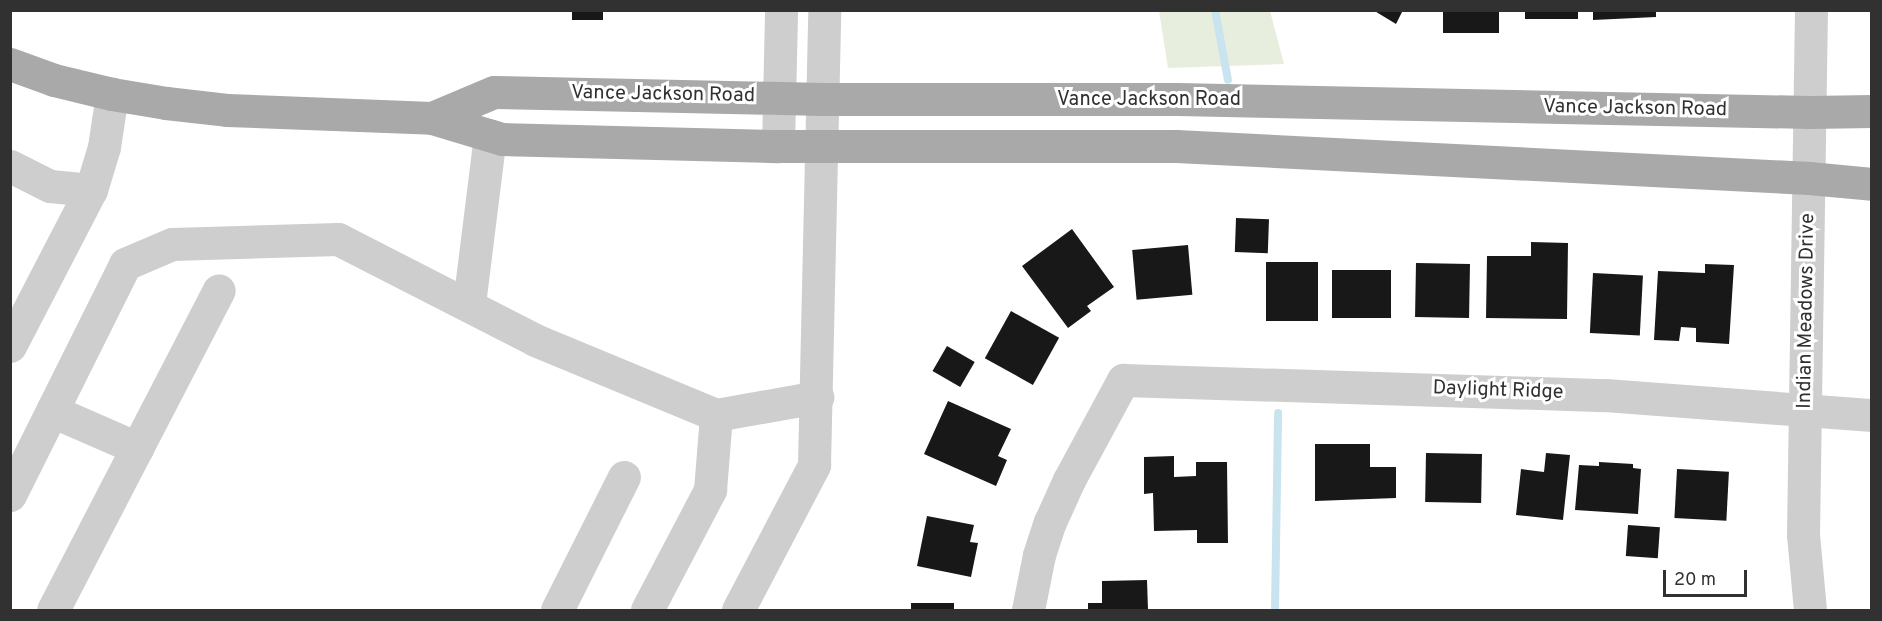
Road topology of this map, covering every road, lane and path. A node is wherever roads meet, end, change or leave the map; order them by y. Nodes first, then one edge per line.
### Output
1 (781, 10) edge
2 (824, 10) edge
3 (1811, 10) edge
4 (10, 64) edge
5 (112, 94) junction
6 (778, 98) junction
7 (823, 99) junction
8 (1872, 111) edge
9 (1810, 112) junction
10 (432, 118) junction
11 (490, 135) junction
12 (778, 146) junction
13 (822, 146) junction
14 (10, 166) edge
15 (1809, 178) junction
16 (1872, 184) edge
17 (91, 190) junction
18 (219, 290) dead end
19 (469, 304) junction
20 (10, 346) edge
21 (817, 397) junction
22 (1805, 410) junction
23 (52, 411) junction
24 (717, 415) junction
25 (1872, 415) edge
26 (137, 448) junction
27 (624, 477) dead end
28 (10, 495) edge
29 (566, 607) edge
30 (53, 610) edge
31 (647, 610) edge
32 (738, 610) edge
33 (1028, 610) edge
34 (1810, 610) edge

1 - 6 street
2 - 7 street
3 - 9 street, Indian Meadows Drive
4 - 5 main road, Vance Jackson Road
5 - 10 main road, Vance Jackson Road
5 - 17 street
6 - 7 main road, Vance Jackson Road
6 - 10 main road, Vance Jackson Road
6 - 12 street
7 - 9 main road, Vance Jackson Road
7 - 13 street
8 - 9 main road, Vance Jackson Road
9 - 15 street, Indian Meadows Drive
10 - 11 main road, Vance Jackson Road
11 - 12 main road, Vance Jackson Road
11 - 19 street
12 - 13 main road, Vance Jackson Road
13 - 15 main road, Vance Jackson Road
13 - 21 street
14 - 17 street
15 - 16 main road, Vance Jackson Road
15 - 22 street, Indian Meadows Drive
17 - 20 street
18 - 26 street
19 - 23 street
19 - 24 street
21 - 24 street
21 - 32 street
22 - 25 street, Daylight Ridge
22 - 33 street, Daylight Ridge
22 - 34 street, Indian Meadows Drive
23 - 26 street
23 - 28 street
24 - 31 street
26 - 30 street
27 - 29 street

